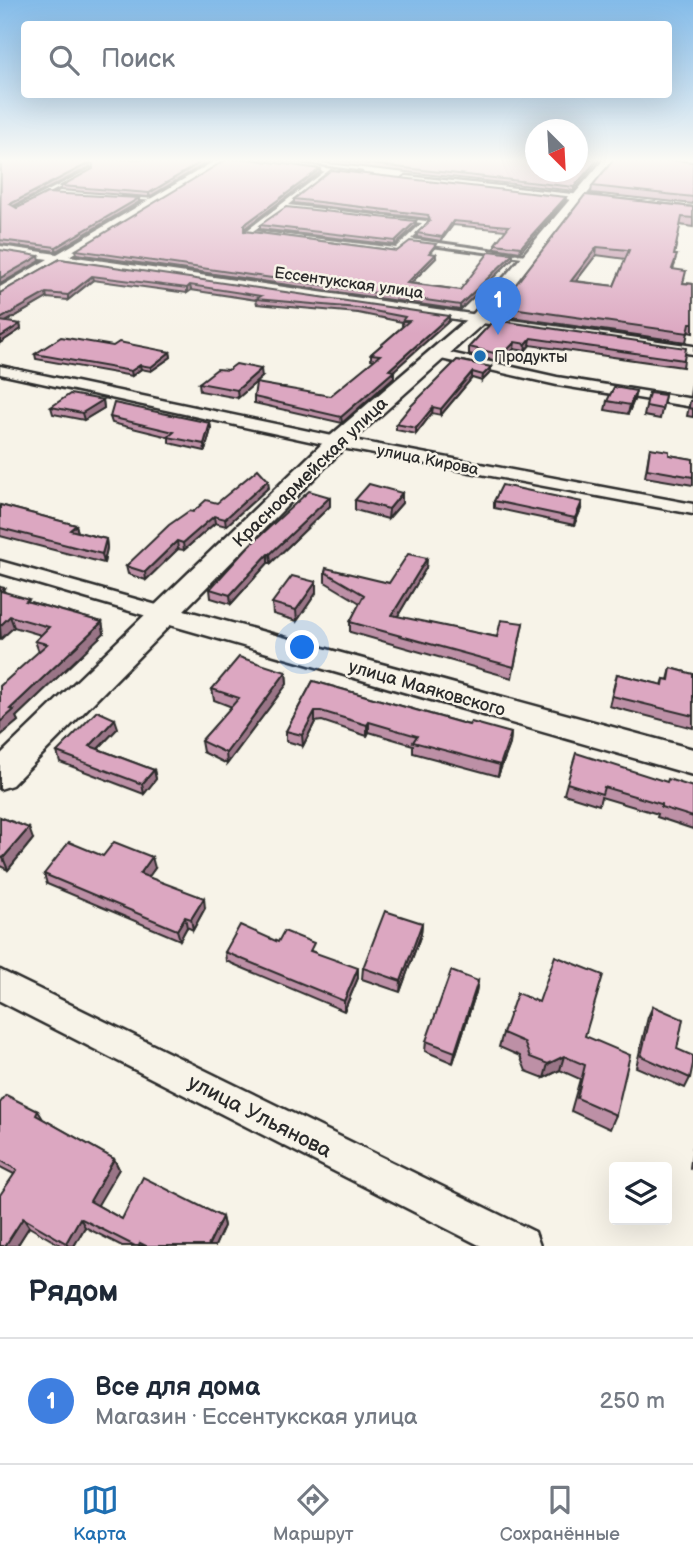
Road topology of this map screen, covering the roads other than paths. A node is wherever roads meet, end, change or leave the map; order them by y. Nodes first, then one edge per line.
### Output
1 (129, 217) edge
2 (268, 217) edge
3 (383, 217) edge
4 (562, 217) edge
5 (407, 240) junction
6 (0, 249) edge
7 (530, 256) junction
8 (63, 257) junction
9 (0, 292) edge
10 (480, 317) junction
11 (693, 350) edge
12 (437, 354) junction
13 (0, 370) edge
14 (693, 403) edge
15 (337, 442) junction
16 (693, 509) edge
17 (0, 567) edge
18 (164, 614) junction
19 (693, 762) edge
20 (0, 776) edge
21 (0, 985) edge
22 (521, 1246) edge

1 - 8 street
2 - 5 lane
3 - 5 lane
4 - 7 street, Красноармейская улица
5 - 7 lane
6 - 8 street, Ессентукская улица
7 - 10 street, Красноармейская улица
8 - 9 street
8 - 10 street, Ессентукская улица
10 - 11 street, Ессентукская улица
10 - 12 street, Красноармейская улица
12 - 14 street
12 - 15 street, Красноармейская улица
13 - 15 street, улица Кирова
15 - 16 street, улица Кирова
15 - 18 street, Красноармейская улица
17 - 18 street, улица Маяковского
18 - 19 street, улица Маяковского
18 - 20 street, Красноармейская улица
21 - 22 street, улица Ульянова

